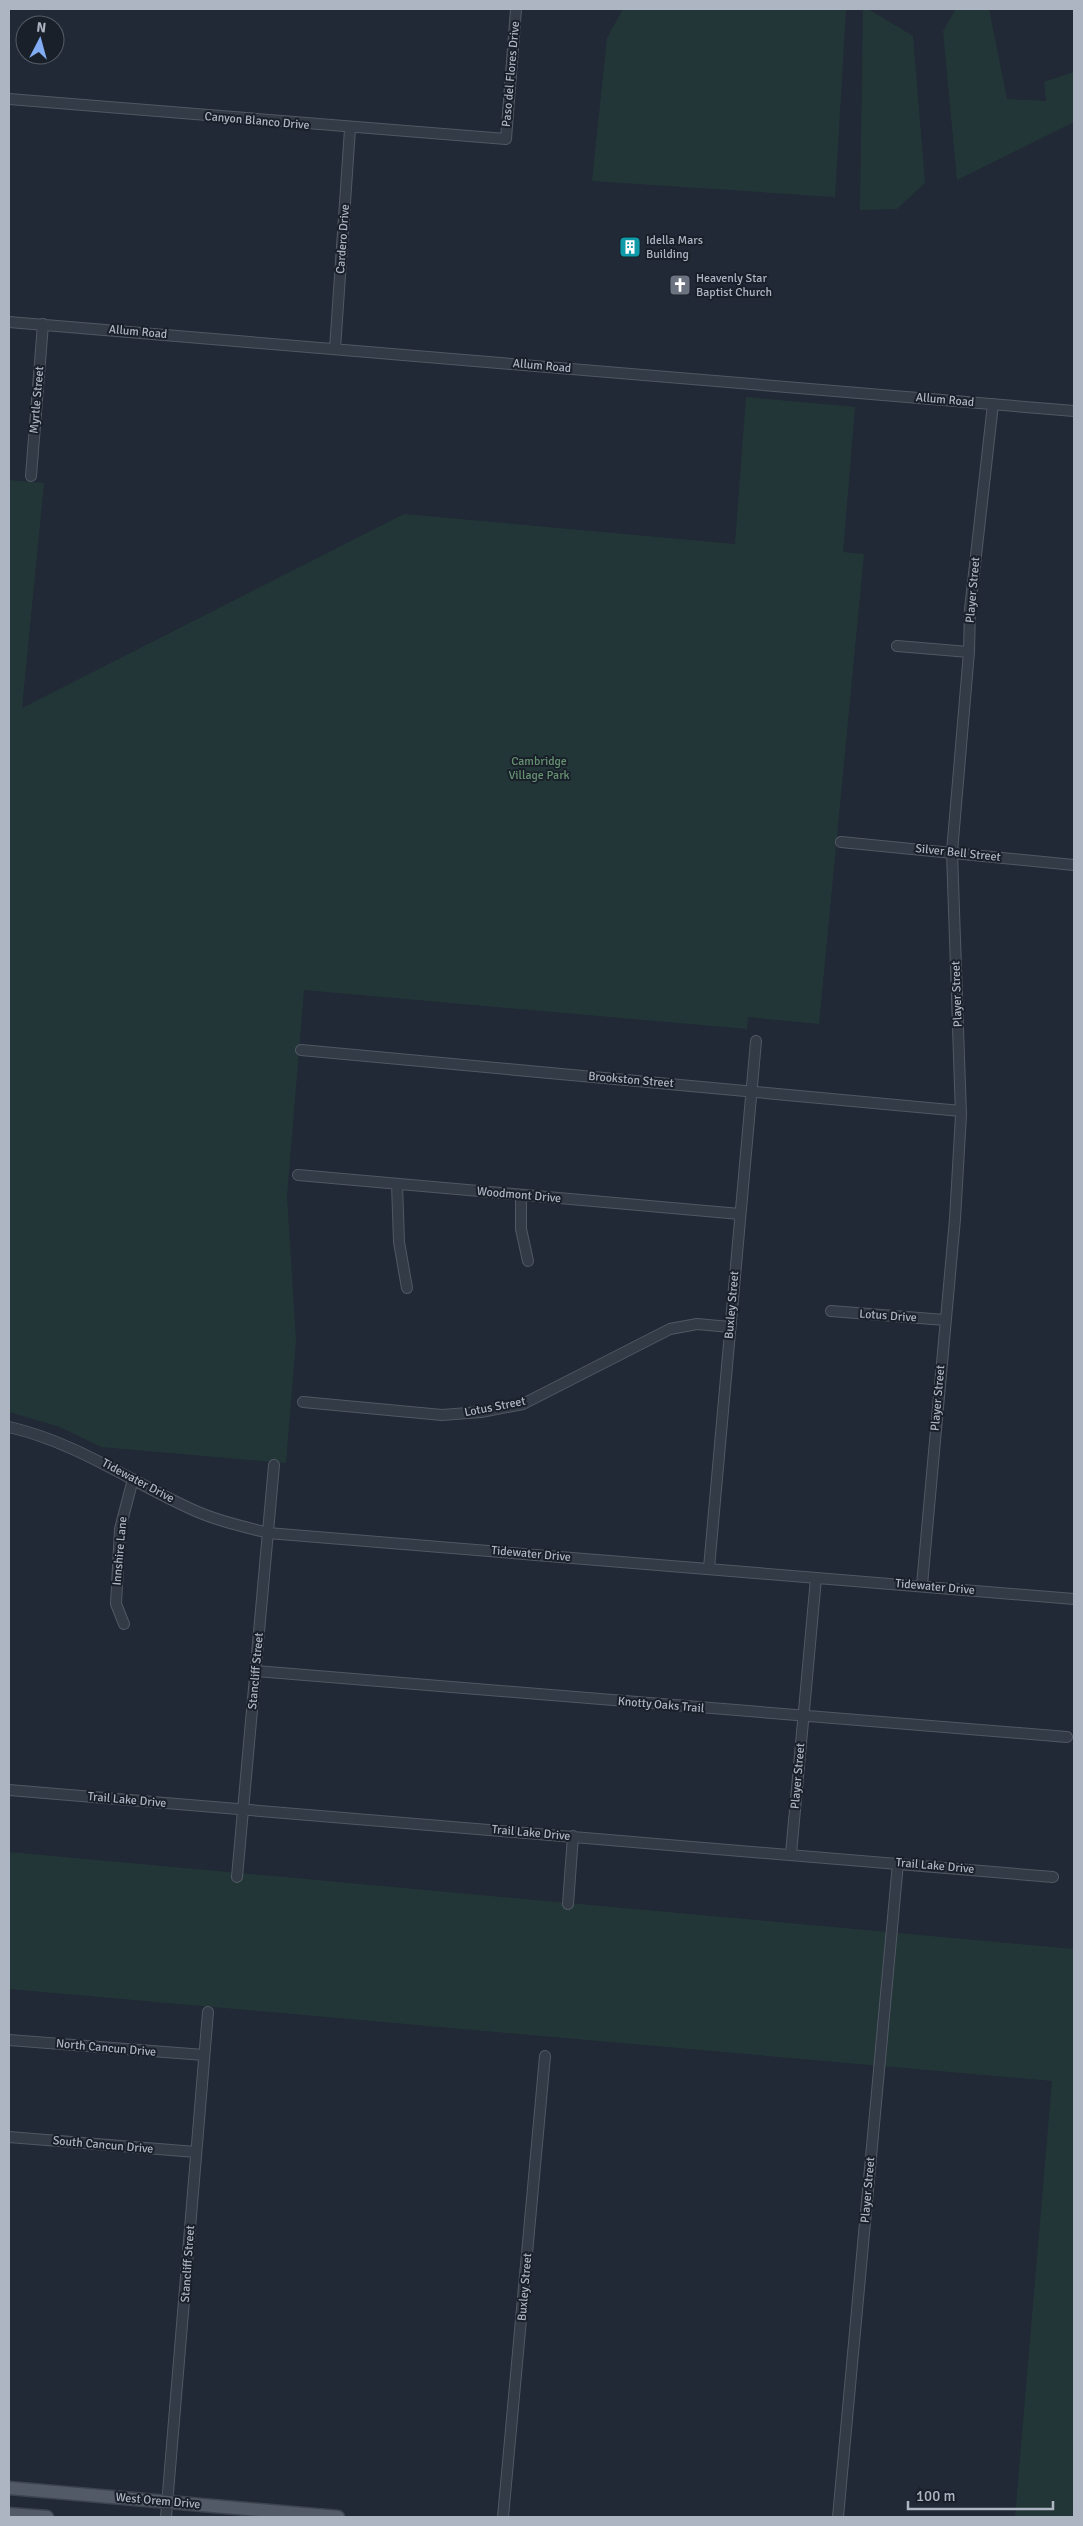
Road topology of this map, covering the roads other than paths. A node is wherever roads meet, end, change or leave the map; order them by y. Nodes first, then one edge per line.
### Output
1 (516, 9) edge
2 (9, 99) edge
3 (350, 128) junction
4 (506, 139) joint
5 (9, 322) edge
6 (43, 324) junction
7 (335, 349) junction
8 (993, 404) junction
9 (1074, 411) edge
10 (31, 476) dead end
11 (897, 646) dead end
12 (969, 652) junction
13 (841, 842) dead end
14 (952, 852) junction
15 (1074, 865) edge
16 (756, 1041) dead end
17 (301, 1050) dead end
18 (751, 1092) junction
19 (961, 1111) junction
20 (298, 1175) dead end
21 (397, 1184) junction
22 (521, 1195) junction
23 (740, 1214) junction
24 (528, 1261) dead end
25 (407, 1288) dead end
26 (831, 1311) dead end
27 (945, 1320) junction
28 (730, 1327) junction
29 (303, 1402) dead end
30 (9, 1427) edge
31 (274, 1466) dead end
32 (132, 1479) junction
33 (268, 1533) junction
34 (709, 1568) junction
35 (816, 1578) junction
36 (922, 1585) junction
37 (1074, 1599) edge
38 (124, 1624) dead end
39 (256, 1671) junction
40 (803, 1717) junction
41 (1067, 1737) dead end
42 (9, 1790) edge
43 (243, 1810) junction
44 (573, 1836) junction
45 (791, 1854) junction
46 (898, 1863) junction
47 (237, 1877) dead end
48 (1053, 1877) dead end
49 (568, 1904) dead end
50 (208, 2012) dead end
51 (9, 2040) edge
52 (204, 2055) junction
53 (545, 2056) dead end
54 (9, 2137) edge
55 (196, 2152) junction
56 (9, 2488) edge
57 (169, 2502) junction
58 (9, 2514) edge
59 (320, 2516) edge
60 (47, 2517) edge
61 (166, 2517) edge
62 (338, 2517) edge
63 (503, 2517) edge
64 (838, 2517) edge

1 - 4 street, Paso del Flores Drive
2 - 3 street, Canyon Blanco Drive
3 - 4 street, Canyon Blanco Drive
3 - 7 street, Cardero Drive
5 - 6 street, Allum Road
6 - 7 street, Allum Road
6 - 10 street, Myrtle Street
7 - 8 street, Allum Road
8 - 9 street, Allum Road
8 - 12 street, Player Street
11 - 12 street
12 - 14 street, Player Street
13 - 14 street, Silver Bell Street
14 - 15 street, Silver Bell Street
14 - 19 street, Player Street
16 - 18 street, Buxley Street
17 - 18 street, Brookston Street
18 - 19 street, Brookston Street
18 - 23 street, Buxley Street
19 - 27 street, Player Street
20 - 21 street, Woodmont Drive
21 - 22 street, Woodmont Drive
21 - 25 street
22 - 23 street, Woodmont Drive
22 - 24 street
23 - 28 street, Buxley Street
26 - 27 street, Lotus Drive
27 - 36 street, Player Street
28 - 29 street, Lotus Street
28 - 34 street, Buxley Street
30 - 32 street, Tidewater Drive
31 - 33 street, Stancliff Street
32 - 33 street, Tidewater Drive
32 - 38 street, Innshire Lane
33 - 34 street, Tidewater Drive
33 - 39 street, Stancliff Street
34 - 35 street, Tidewater Drive
35 - 36 street, Tidewater Drive
35 - 40 street, Player Street
36 - 37 street, Tidewater Drive
39 - 40 street, Knotty Oaks Trail
39 - 43 street, Stancliff Street
40 - 41 street, Knotty Oaks Trail
40 - 45 street, Player Street
42 - 43 street, Trail Lake Drive
43 - 44 street, Trail Lake Drive
43 - 47 street, Stancliff Street
44 - 45 street, Trail Lake Drive
44 - 49 street
45 - 46 street, Trail Lake Drive
46 - 48 street, Trail Lake Drive
46 - 64 street, Player Street
50 - 52 street, Stancliff Street
51 - 52 street, North Cancun Drive
52 - 55 street, Stancliff Street
53 - 63 street, Buxley Street
54 - 55 street, South Cancun Drive
55 - 57 street, Stancliff Street
56 - 57 main road, West Orem Drive
57 - 59 main road, West Orem Drive
57 - 61 street, Stancliff Street
58 - 60 main road
59 - 62 main road, West Orem Drive

